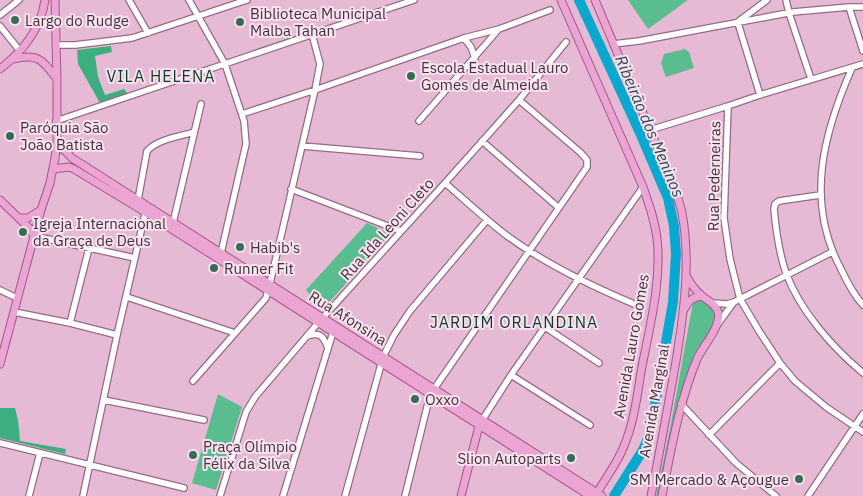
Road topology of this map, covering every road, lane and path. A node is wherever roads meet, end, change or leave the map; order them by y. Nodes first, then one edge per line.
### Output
1 (19, 0) edge
2 (45, 0) edge
3 (55, 0) edge
4 (130, 0) edge
5 (189, 0) edge
6 (247, 0) edge
7 (414, 0) edge
8 (561, 0) edge
9 (767, 0) edge
10 (786, 0) edge
11 (598, 2) edge
12 (849, 7) junction
13 (863, 7) edge
14 (550, 10) dead end
15 (789, 13) junction
16 (0, 15) edge
17 (198, 16) junction
18 (738, 23) junction
19 (0, 26) edge
20 (498, 29) junction
21 (148, 33) junction
22 (312, 34) junction
23 (464, 38) junction
24 (566, 42) dead end
25 (613, 44) junction
26 (56, 45) junction
27 (20, 51) junction
28 (863, 51) edge
29 (474, 58) junction
30 (12, 60) junction
31 (225, 64) junction
32 (863, 64) edge
33 (852, 68) junction
34 (0, 69) edge
35 (57, 79) junction
36 (811, 79) junction
37 (315, 90) junction
38 (760, 95) junction
39 (519, 100) junction
40 (201, 104) dead end
41 (728, 106) junction
42 (242, 114) junction
43 (56, 121) junction
44 (419, 121) dead end
45 (650, 130) junction
46 (194, 132) junction
47 (482, 141) junction
48 (57, 144) junction
49 (302, 146) junction
50 (420, 156) dead end
51 (53, 169) junction
52 (446, 183) junction
53 (643, 187) junction
54 (291, 190) junction
55 (820, 195) junction
56 (0, 200) edge
57 (138, 200) junction
58 (559, 208) junction
59 (146, 209) junction
60 (41, 210) junction
61 (19, 218) junction
62 (487, 220) junction
63 (173, 223) junction
64 (401, 231) junction
65 (34, 236) junction
66 (89, 248) junction
67 (529, 251) junction
68 (832, 252) junction
69 (221, 254) junction
70 (135, 258) junction
71 (686, 274) junction
72 (787, 274) junction
73 (578, 279) junction
74 (268, 288) junction
75 (0, 290) edge
76 (702, 296) junction
77 (127, 297) junction
78 (17, 298) junction
79 (737, 301) junction
80 (713, 303) junction
81 (634, 304) dead end
82 (863, 305) edge
83 (14, 312) junction
84 (684, 312) junction
85 (321, 321) junction
86 (70, 324) junction
87 (717, 324) junction
88 (545, 327) junction
89 (333, 332) junction
90 (235, 333) junction
91 (117, 335) junction
92 (307, 336) junction
93 (328, 348) junction
94 (383, 360) junction
95 (599, 362) dead end
96 (780, 363) junction
97 (0, 364) edge
98 (863, 374) edge
99 (511, 375) junction
100 (193, 381) dead end
101 (432, 392) junction
102 (104, 400) junction
103 (681, 404) junction
104 (863, 414) edge
105 (204, 420) dead end
106 (480, 422) junction
107 (590, 425) dead end
108 (855, 427) junction
109 (863, 432) edge
110 (709, 435) junction
111 (0, 443) edge
112 (40, 453) junction
113 (90, 465) junction
114 (184, 488) dead end
115 (596, 495) edge
116 (30, 496) edge
117 (83, 496) edge
118 (220, 496) edge
119 (283, 496) edge
120 (345, 496) edge
121 (405, 496) edge
122 (461, 496) edge
123 (651, 496) edge
124 (662, 496) edge
125 (776, 496) edge
126 (808, 496) edge

1 - 16 street
2 - 27 main road
3 - 26 main road
4 - 21 street
5 - 17 street
6 - 17 street
7 - 22 street
8 - 53 main road, Avenida Lauro Gomes
9 - 18 street
10 - 15 street
11 - 25 main road
12 - 13 street
12 - 15 street
12 - 28 street
14 - 20 street
15 - 18 street
15 - 36 street
17 - 21 street
17 - 31 street
18 - 25 street
18 - 38 street
19 - 27 street
20 - 23 street
20 - 29 street
21 - 26 street
22 - 31 street
22 - 37 street
23 - 29 street
23 - 37 street
24 - 39 street, Rua Ida Leoni Cleto
25 - 45 main road
26 - 35 main road
27 - 30 main road
29 - 44 street
30 - 34 main road
30 - 35 main road
31 - 42 street
31 - 43 street
32 - 33 street
33 - 36 street
33 - 55 street
35 - 43 main road
36 - 38 street
37 - 42 street
37 - 49 street
38 - 41 street
39 - 47 street, Rua Ida Leoni Cleto
39 - 58 street
40 - 46 street
41 - 45 street
41 - 79 street, Rua Pederneiras
42 - 69 street
43 - 48 main road
45 - 71 main road
46 - 57 street
46 - 63 street
47 - 52 street, Rua Ida Leoni Cleto
47 - 58 street
48 - 51 main road
48 - 57 main road, Rua Afonsina
49 - 50 street
49 - 54 street
51 - 59 main road, Rua Afonsina
51 - 60 main road
52 - 62 street
52 - 64 street, Rua Ida Leoni Cleto
53 - 73 street
53 - 115 main road, Avenida Lauro Gomes
54 - 64 street
54 - 74 street
55 - 68 street
55 - 72 street
56 - 61 main road
57 - 59 main road, Rua Afonsina
58 - 67 street
59 - 63 main road, Rua Afonsina
59 - 70 street
59 - 74 main road, Rua Afonsina
60 - 61 main road
60 - 65 main road
61 - 65 main road
62 - 67 street
62 - 94 street
63 - 69 main road, Rua Afonsina
64 - 85 street, Rua Ida Leoni Cleto
65 - 66 street
65 - 78 main road
66 - 70 street
66 - 86 street
67 - 73 street
67 - 101 street
68 - 72 street
68 - 82 street
69 - 74 main road, Rua Afonsina
70 - 77 street
71 - 76 main road
71 - 84 main road, Avenida Marginal
72 - 79 street
72 - 98 street
73 - 81 street
73 - 88 street
74 - 85 main road, Rua Afonsina
74 - 90 street
75 - 78 street
76 - 80 main road
76 - 84 main road
77 - 90 street
77 - 91 street
78 - 83 main road
79 - 80 street
79 - 87 street
79 - 96 street, Rua Pederneiras
80 - 87 main road
83 - 86 street
83 - 97 main road
84 - 123 main road, Avenida Marginal
85 - 89 main road, Rua Afonsina
85 - 92 street, Rua Ida Leoni Cleto
85 - 94 main road, Rua Afonsina
86 - 91 street
87 - 103 main road
88 - 95 street
88 - 99 street
89 - 93 street
89 - 94 main road, Rua Afonsina
90 - 100 street
91 - 102 street
92 - 93 street
92 - 118 street, Rua Ida Leoni Cleto
93 - 119 street
94 - 101 main road, Rua Afonsina
94 - 120 street
96 - 108 street, Rua Pederneiras
96 - 110 street
99 - 106 street
99 - 107 street
101 - 106 main road, Rua Afonsina
101 - 121 street
102 - 105 street
102 - 113 street
103 - 110 street
103 - 124 main road
104 - 108 street
106 - 115 main road, Rua Afonsina
106 - 122 main road
108 - 109 street, Rua Pederneiras
108 - 126 street
110 - 125 street
111 - 112 street
112 - 113 street
112 - 116 street
113 - 114 street
113 - 117 street

